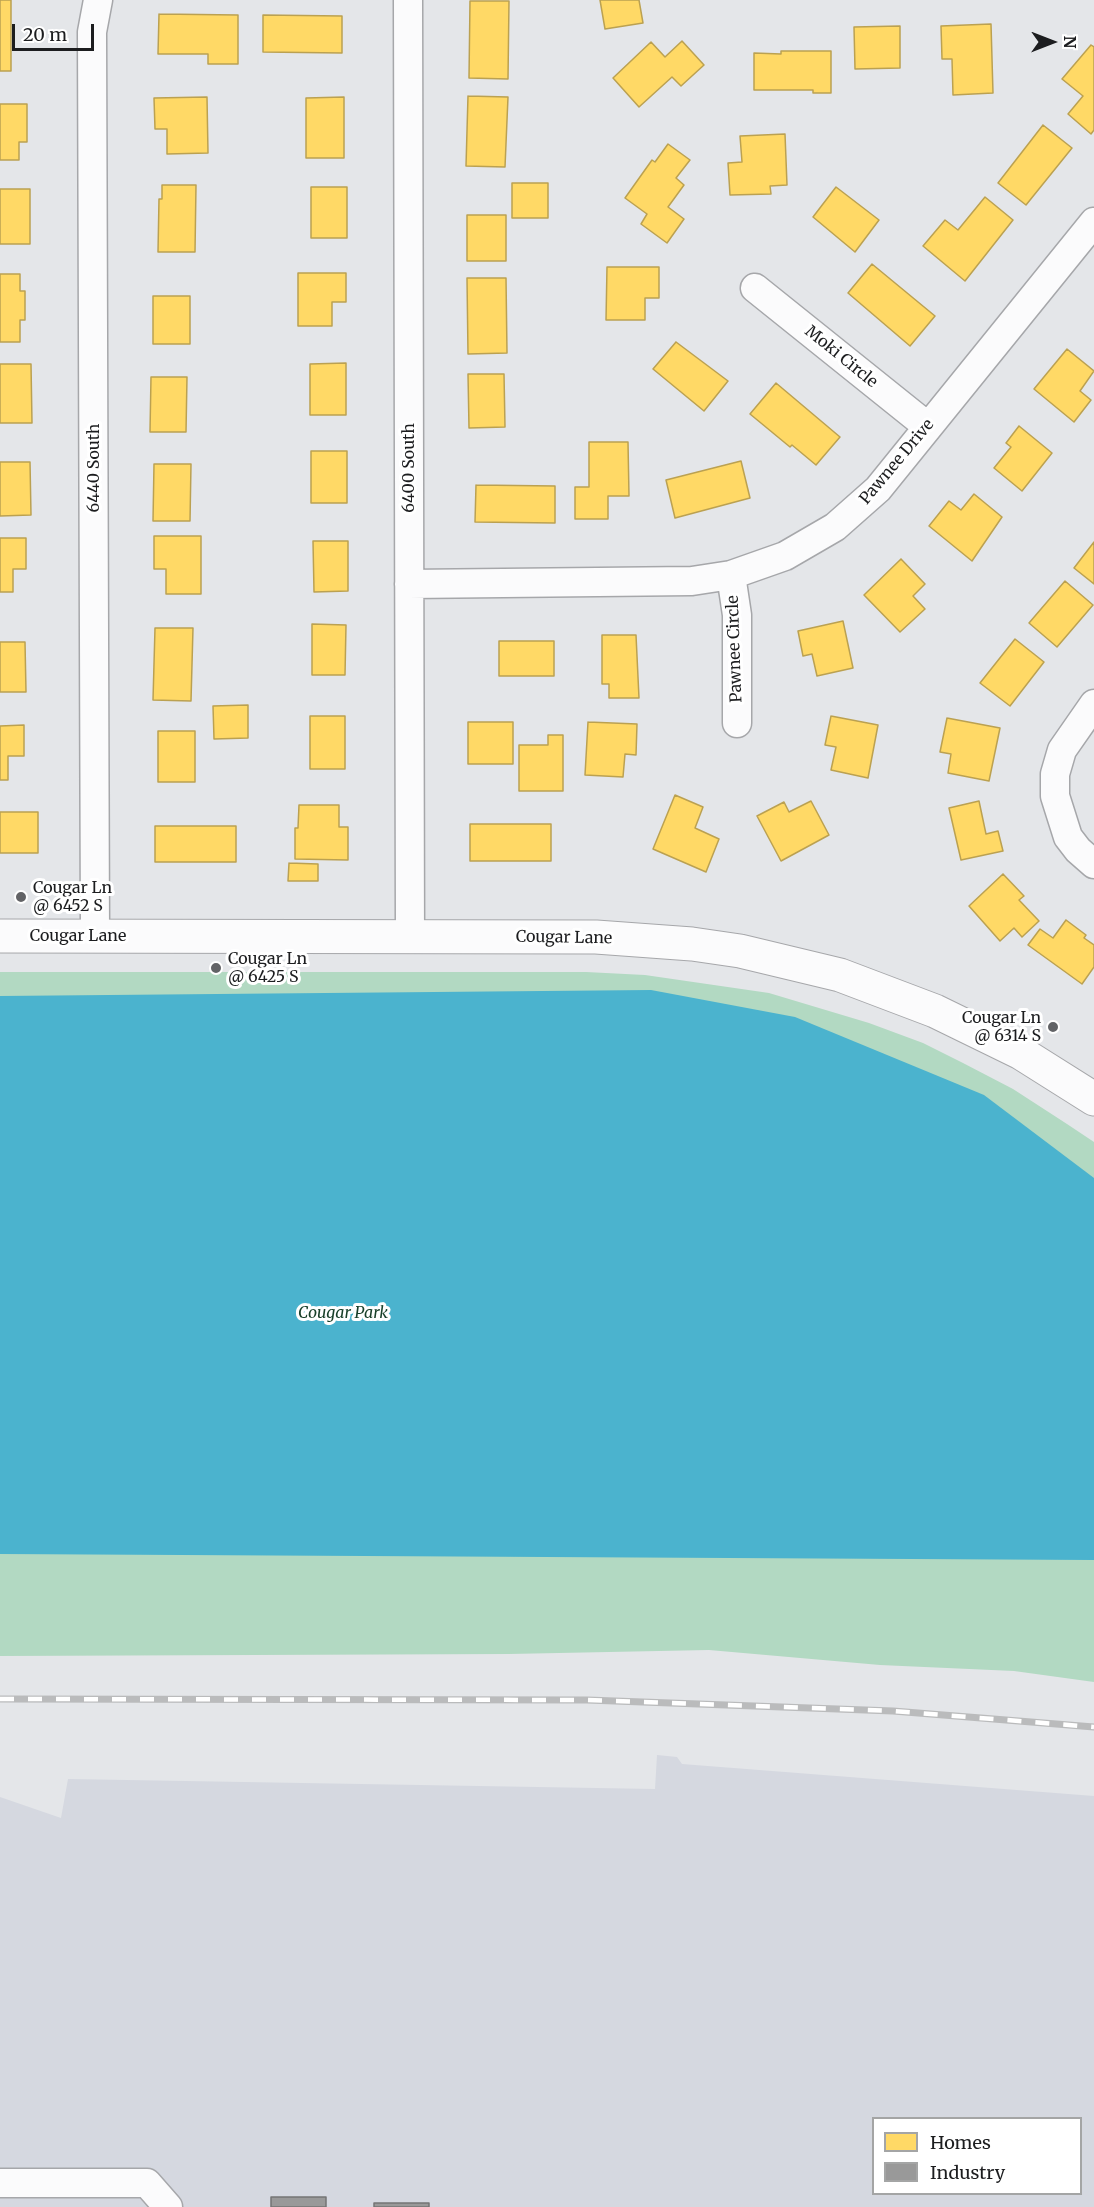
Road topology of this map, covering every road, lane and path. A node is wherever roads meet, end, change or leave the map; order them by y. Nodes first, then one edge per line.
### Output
1 (99, 0) edge
2 (408, 0) edge
3 (1094, 222) edge
4 (754, 288) dead end
5 (927, 426) junction
6 (730, 575) junction
7 (409, 584) junction
8 (1094, 704) edge
9 (737, 723) dead end
10 (1094, 864) edge
11 (0, 936) edge
12 (95, 936) junction
13 (410, 936) junction
14 (1094, 1099) edge
15 (0, 2183) edge
16 (168, 2207) edge

1 - 12 street, 6440 South
2 - 7 street, 6400 South
3 - 5 street, Pawnee Drive
4 - 5 street, Moki Circle
5 - 6 street, Pawnee Drive
6 - 7 street, Pawnee Drive
6 - 9 street, Pawnee Circle
7 - 13 street, 6400 South
8 - 10 street
11 - 12 main road, Cougar Lane
12 - 13 main road, Cougar Lane
13 - 14 main road, Cougar Lane
15 - 16 street

